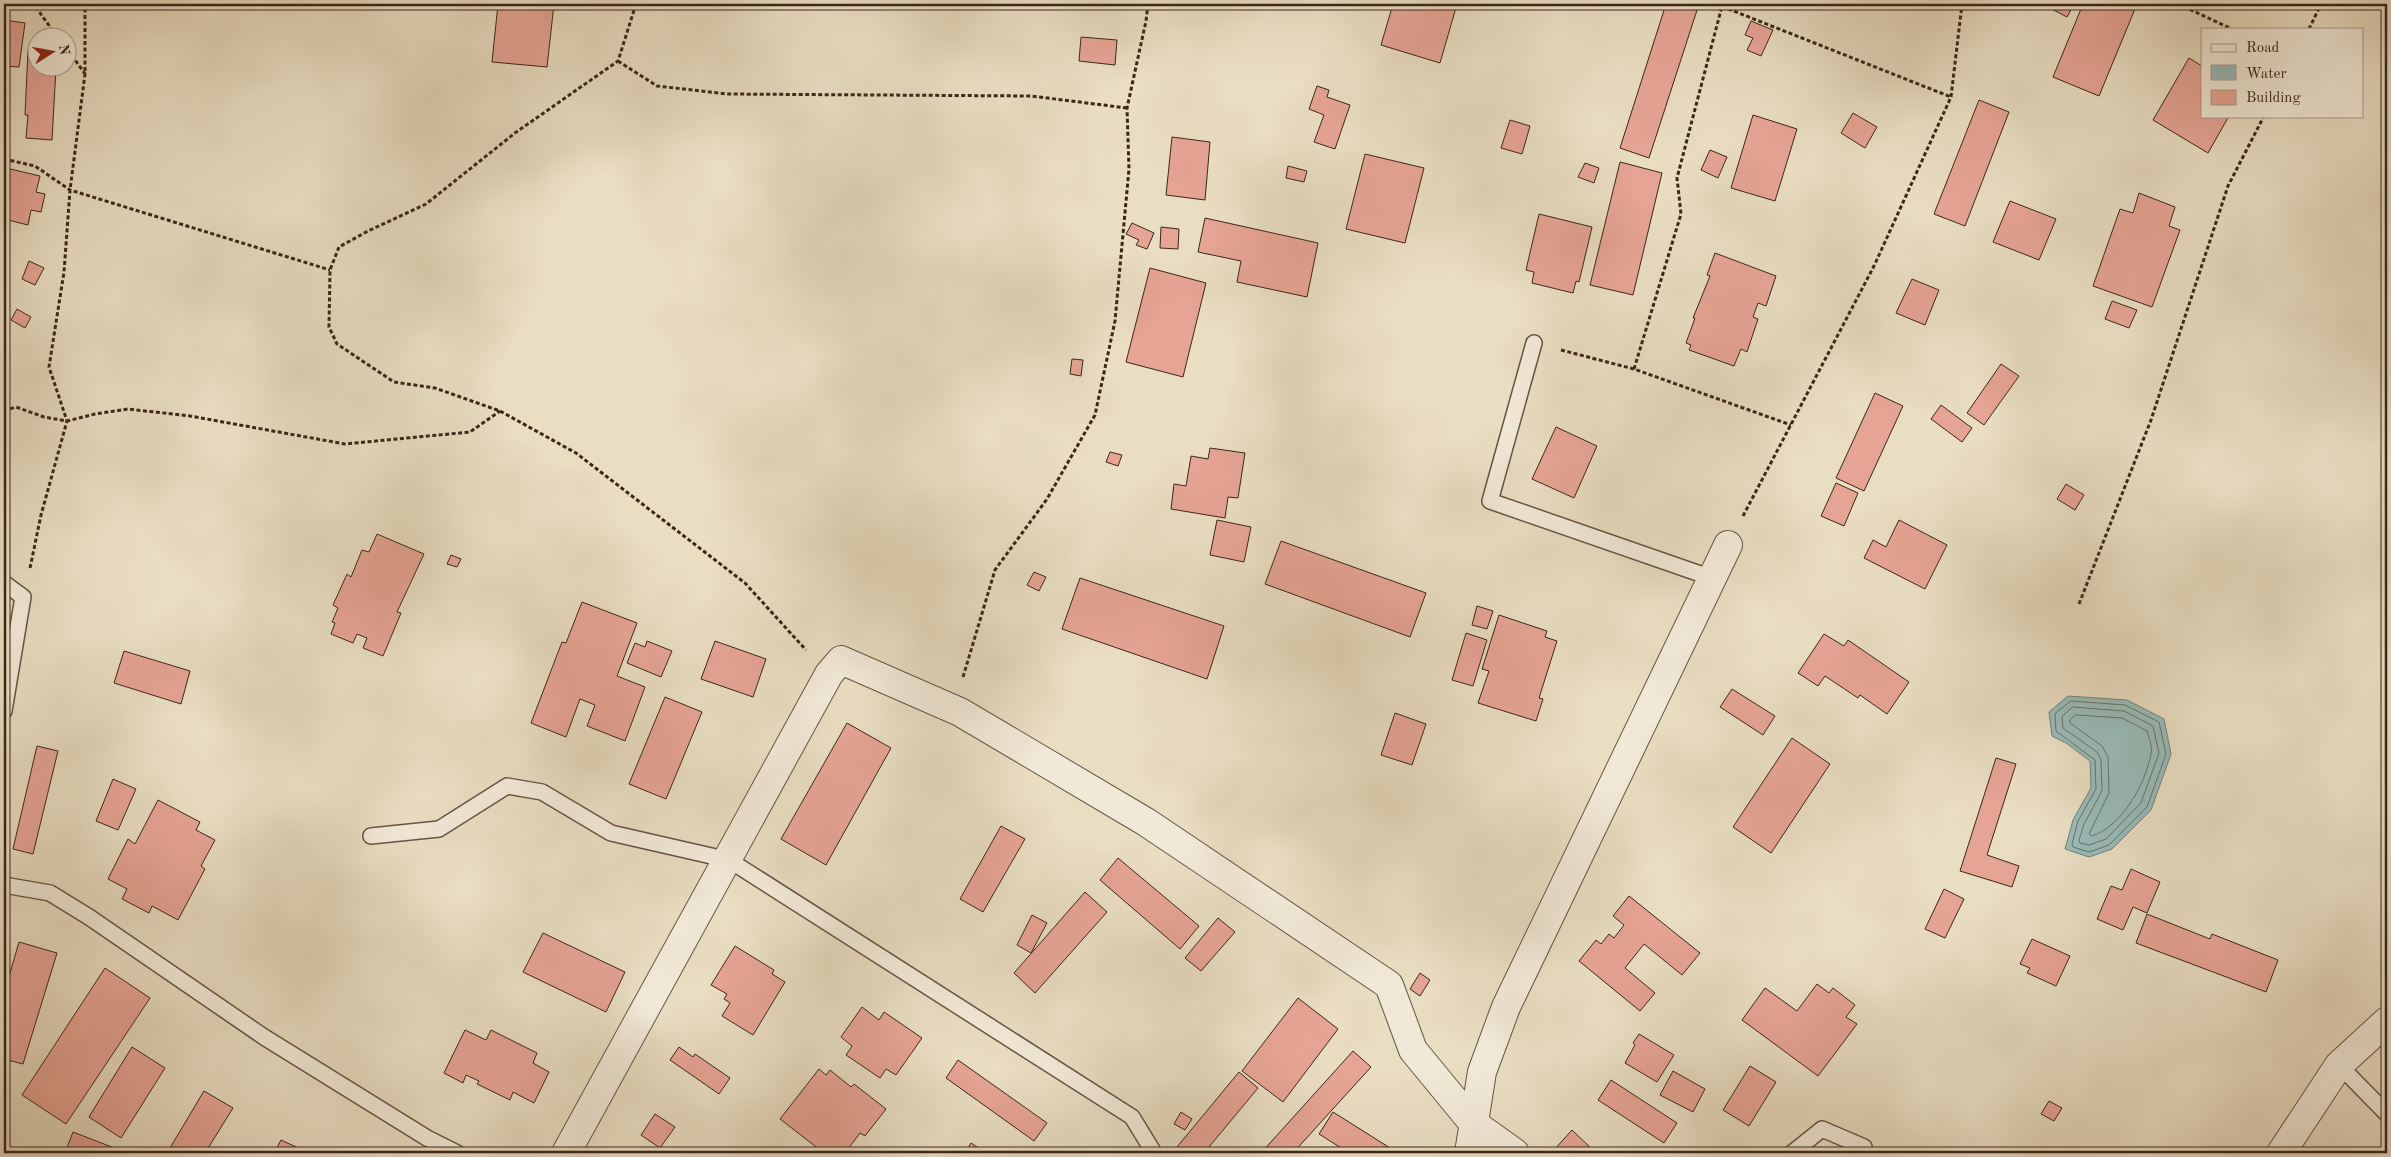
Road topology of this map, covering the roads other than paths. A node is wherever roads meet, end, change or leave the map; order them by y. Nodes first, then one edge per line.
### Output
1 (1534, 343) road end
2 (1728, 545) road end
3 (1712, 578) junction
4 (4, 583) edge
5 (4, 710) edge
6 (371, 836) dead end
7 (728, 860) junction
8 (4, 885) edge
9 (2387, 1021) edge
10 (2339, 1065) junction
11 (2387, 1114) edge
12 (1473, 1123) junction
13 (1864, 1147) dead end
14 (457, 1153) edge
15 (566, 1153) edge
16 (1154, 1153) edge
17 (1469, 1153) edge
18 (1515, 1153) edge
19 (1792, 1153) edge
20 (2281, 1153) edge

1 - 3 lane
2 - 3 street
3 - 12 street
4 - 5 lane
6 - 7 lane
7 - 12 street
7 - 15 street
7 - 16 lane
8 - 14 lane
9 - 10 street
10 - 11 lane
10 - 20 street
12 - 17 street
12 - 18 street
13 - 19 lane

